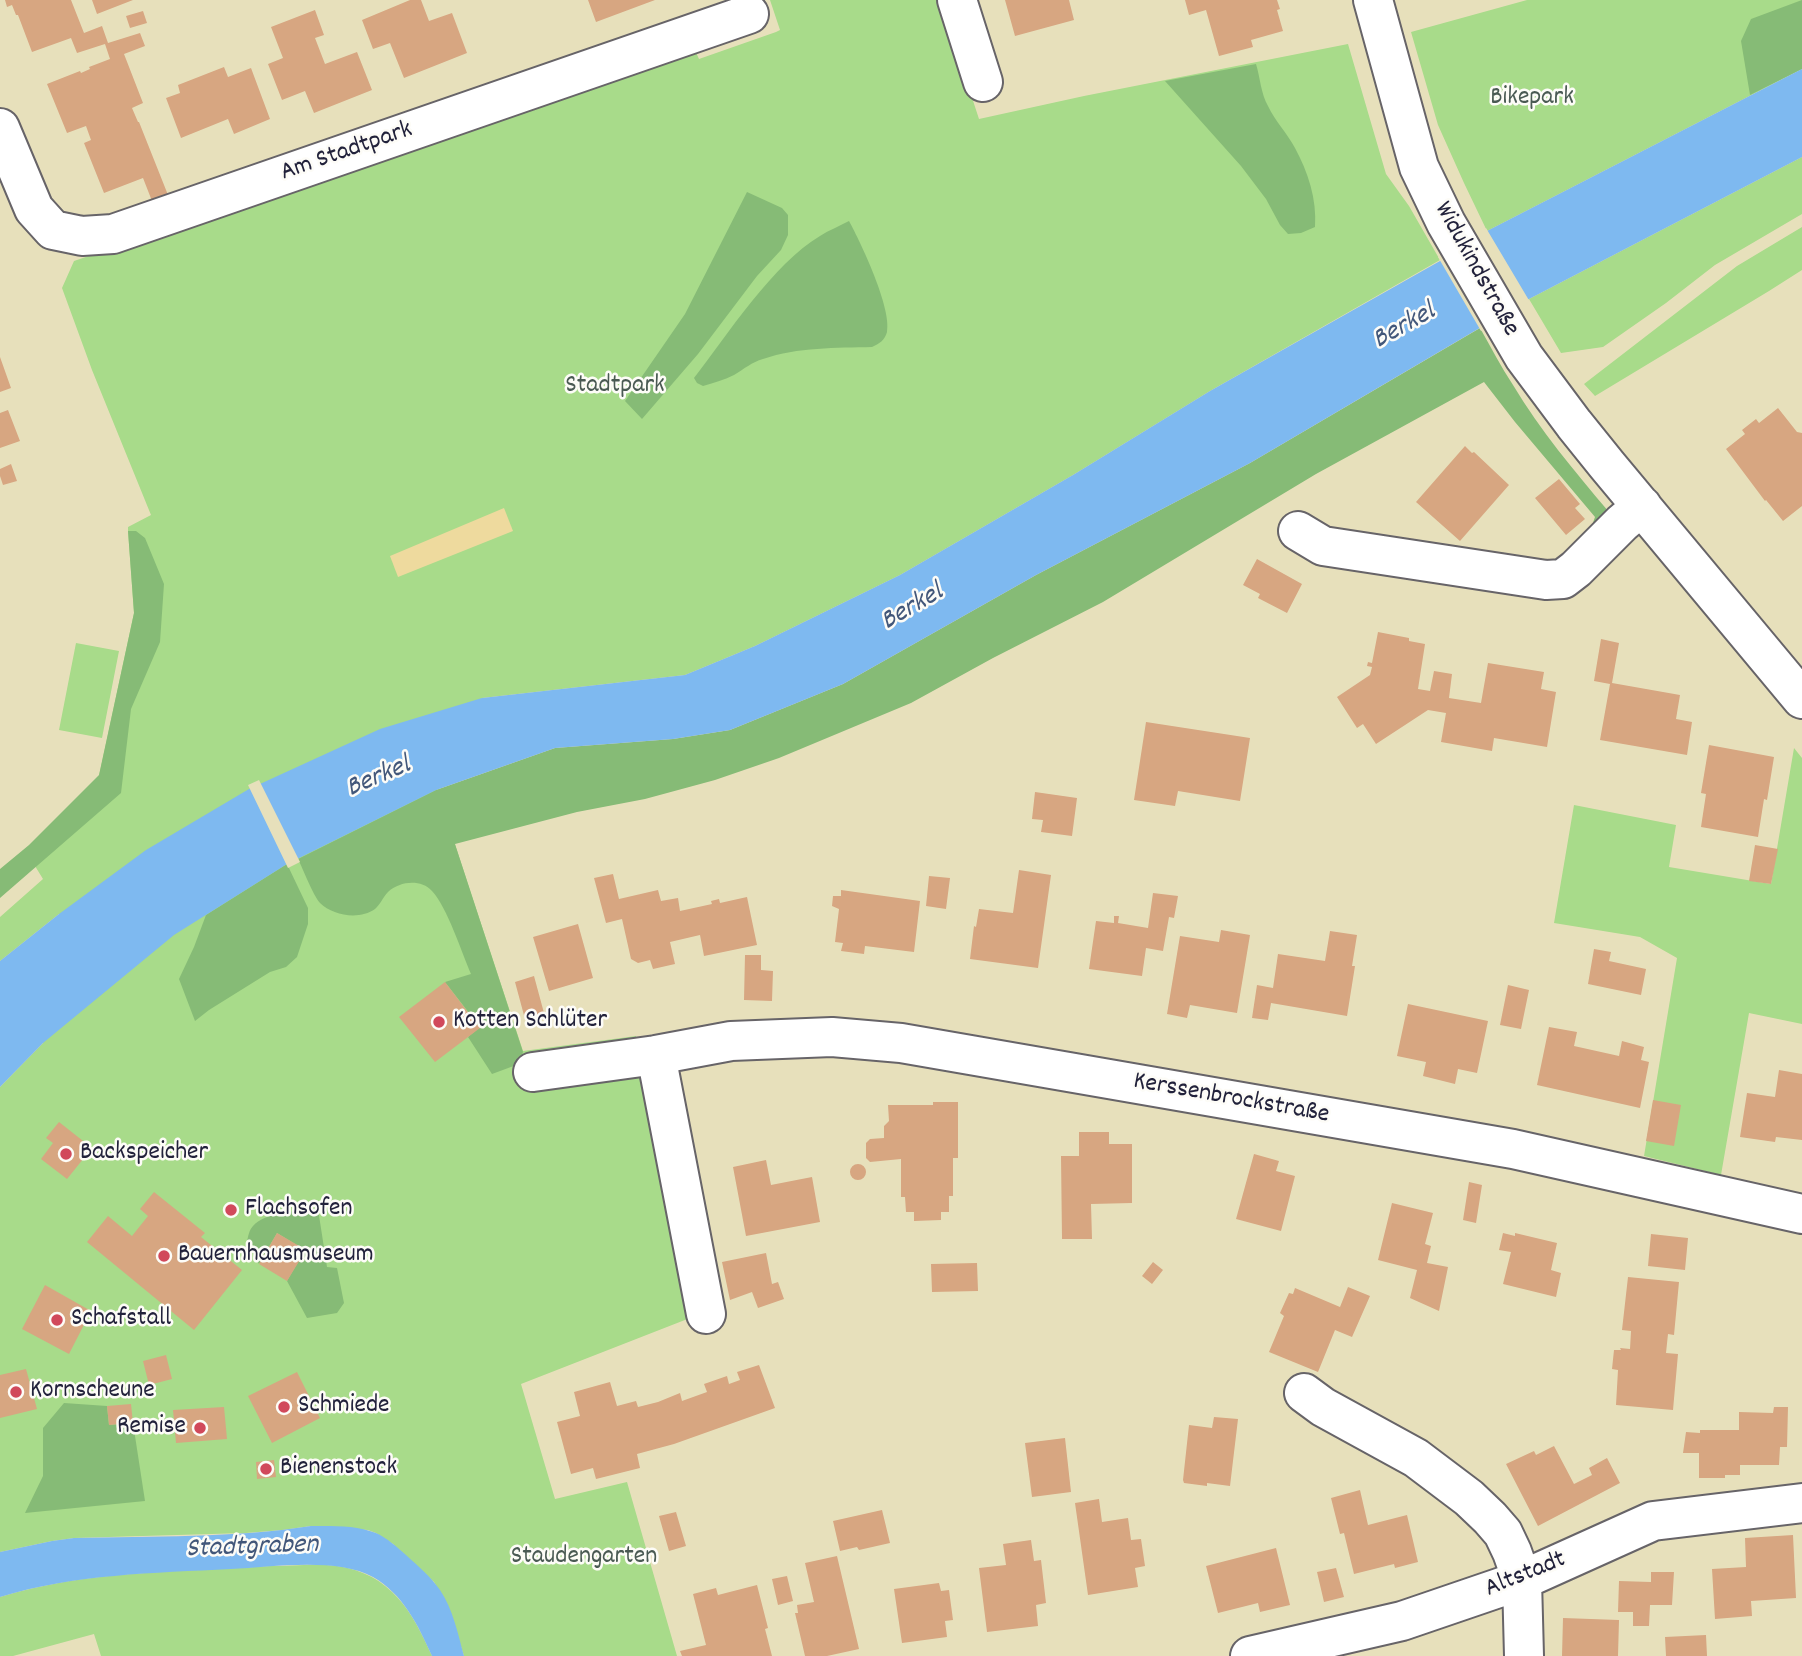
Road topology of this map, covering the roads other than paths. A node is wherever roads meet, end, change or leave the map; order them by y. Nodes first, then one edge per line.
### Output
1 (957, 0) edge
2 (1373, 0) edge
3 (750, 15) dead end
4 (983, 82) dead end
5 (0, 128) edge
6 (1642, 506) junction
7 (1298, 531) dead end
8 (1802, 698) edge
9 (656, 1055) junction
10 (533, 1072) dead end
11 (1802, 1214) edge
12 (706, 1314) dead end
13 (1304, 1393) dead end
14 (1802, 1503) edge
15 (1522, 1580) junction
16 (1250, 1656) edge
17 (1524, 1656) edge

1 - 4 street
2 - 6 street, Widukindstraße
3 - 5 street, Am Stadtpark
6 - 7 street
6 - 8 street, Widukindstraße
9 - 10 street, Kerssenbrockstraße
9 - 11 street, Kerssenbrockstraße
9 - 12 street
13 - 15 street
14 - 15 street, Altstadt
15 - 16 street, Altstadt
15 - 17 street

